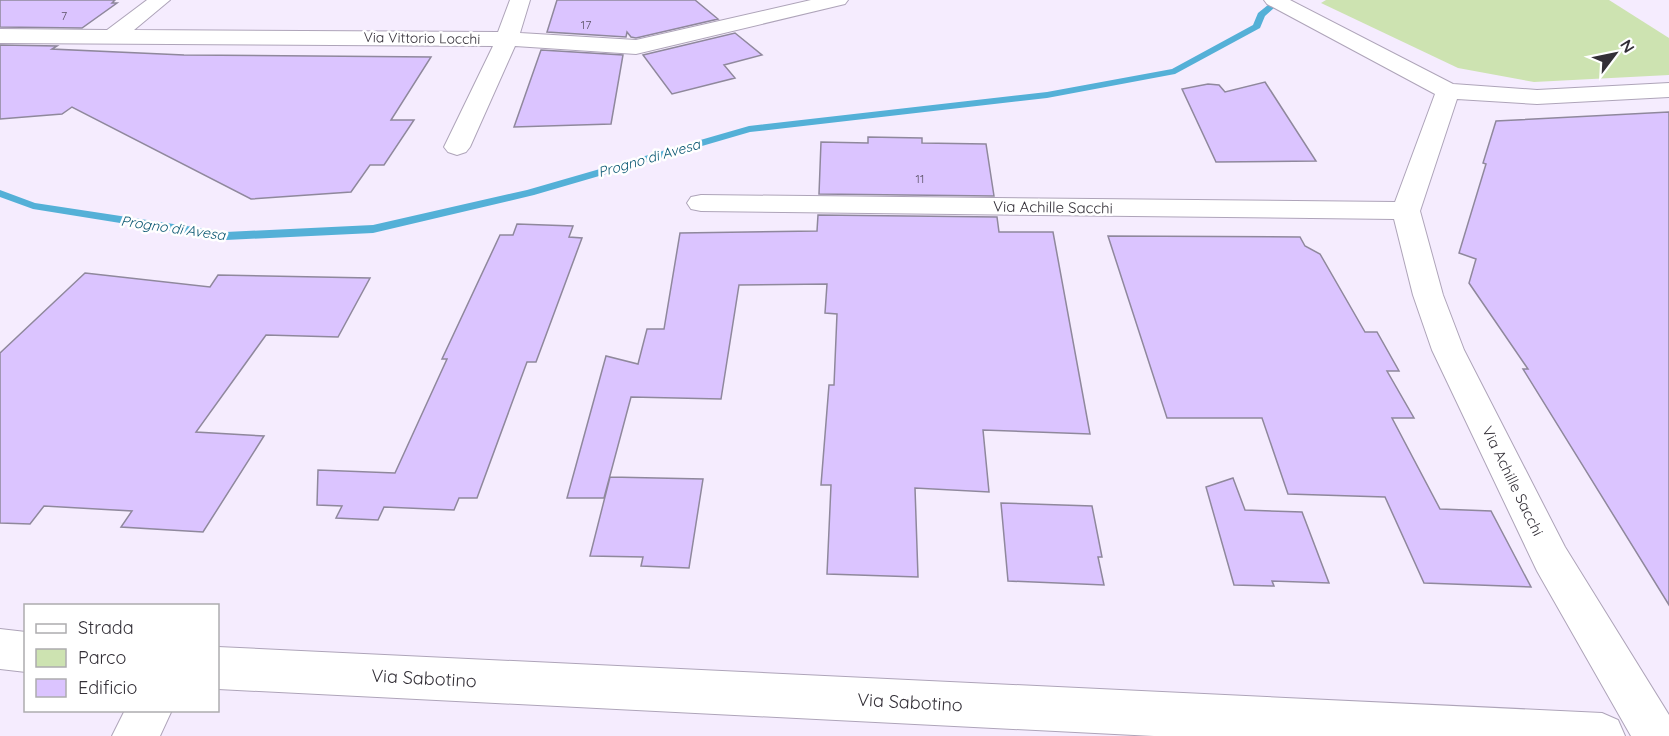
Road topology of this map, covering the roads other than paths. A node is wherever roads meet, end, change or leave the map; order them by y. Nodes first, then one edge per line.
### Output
1 (160, 0) edge
2 (520, 0) edge
3 (838, 0) edge
4 (1274, 0) edge
5 (114, 35) junction
6 (0, 36) edge
7 (507, 39) junction
8 (1669, 90) edge
9 (1448, 91) junction
10 (457, 147) dead end
11 (701, 203) dead end
12 (1406, 211) junction
13 (0, 649) edge
14 (24, 652) edge
15 (219, 668) edge
16 (149, 712) edge
17 (135, 736) edge
18 (1602, 736) edge
19 (1656, 736) edge

1 - 5 street
2 - 7 street
3 - 7 street, Via Vittorio Locchi
4 - 9 street
5 - 6 street, Via Vittorio Locchi
5 - 7 street, Via Vittorio Locchi
7 - 10 street
8 - 9 street
9 - 12 street
11 - 12 street, Via Achille Sacchi
12 - 19 street, Via Achille Sacchi
13 - 14 street
15 - 18 street, Via Sabotino
16 - 17 street

